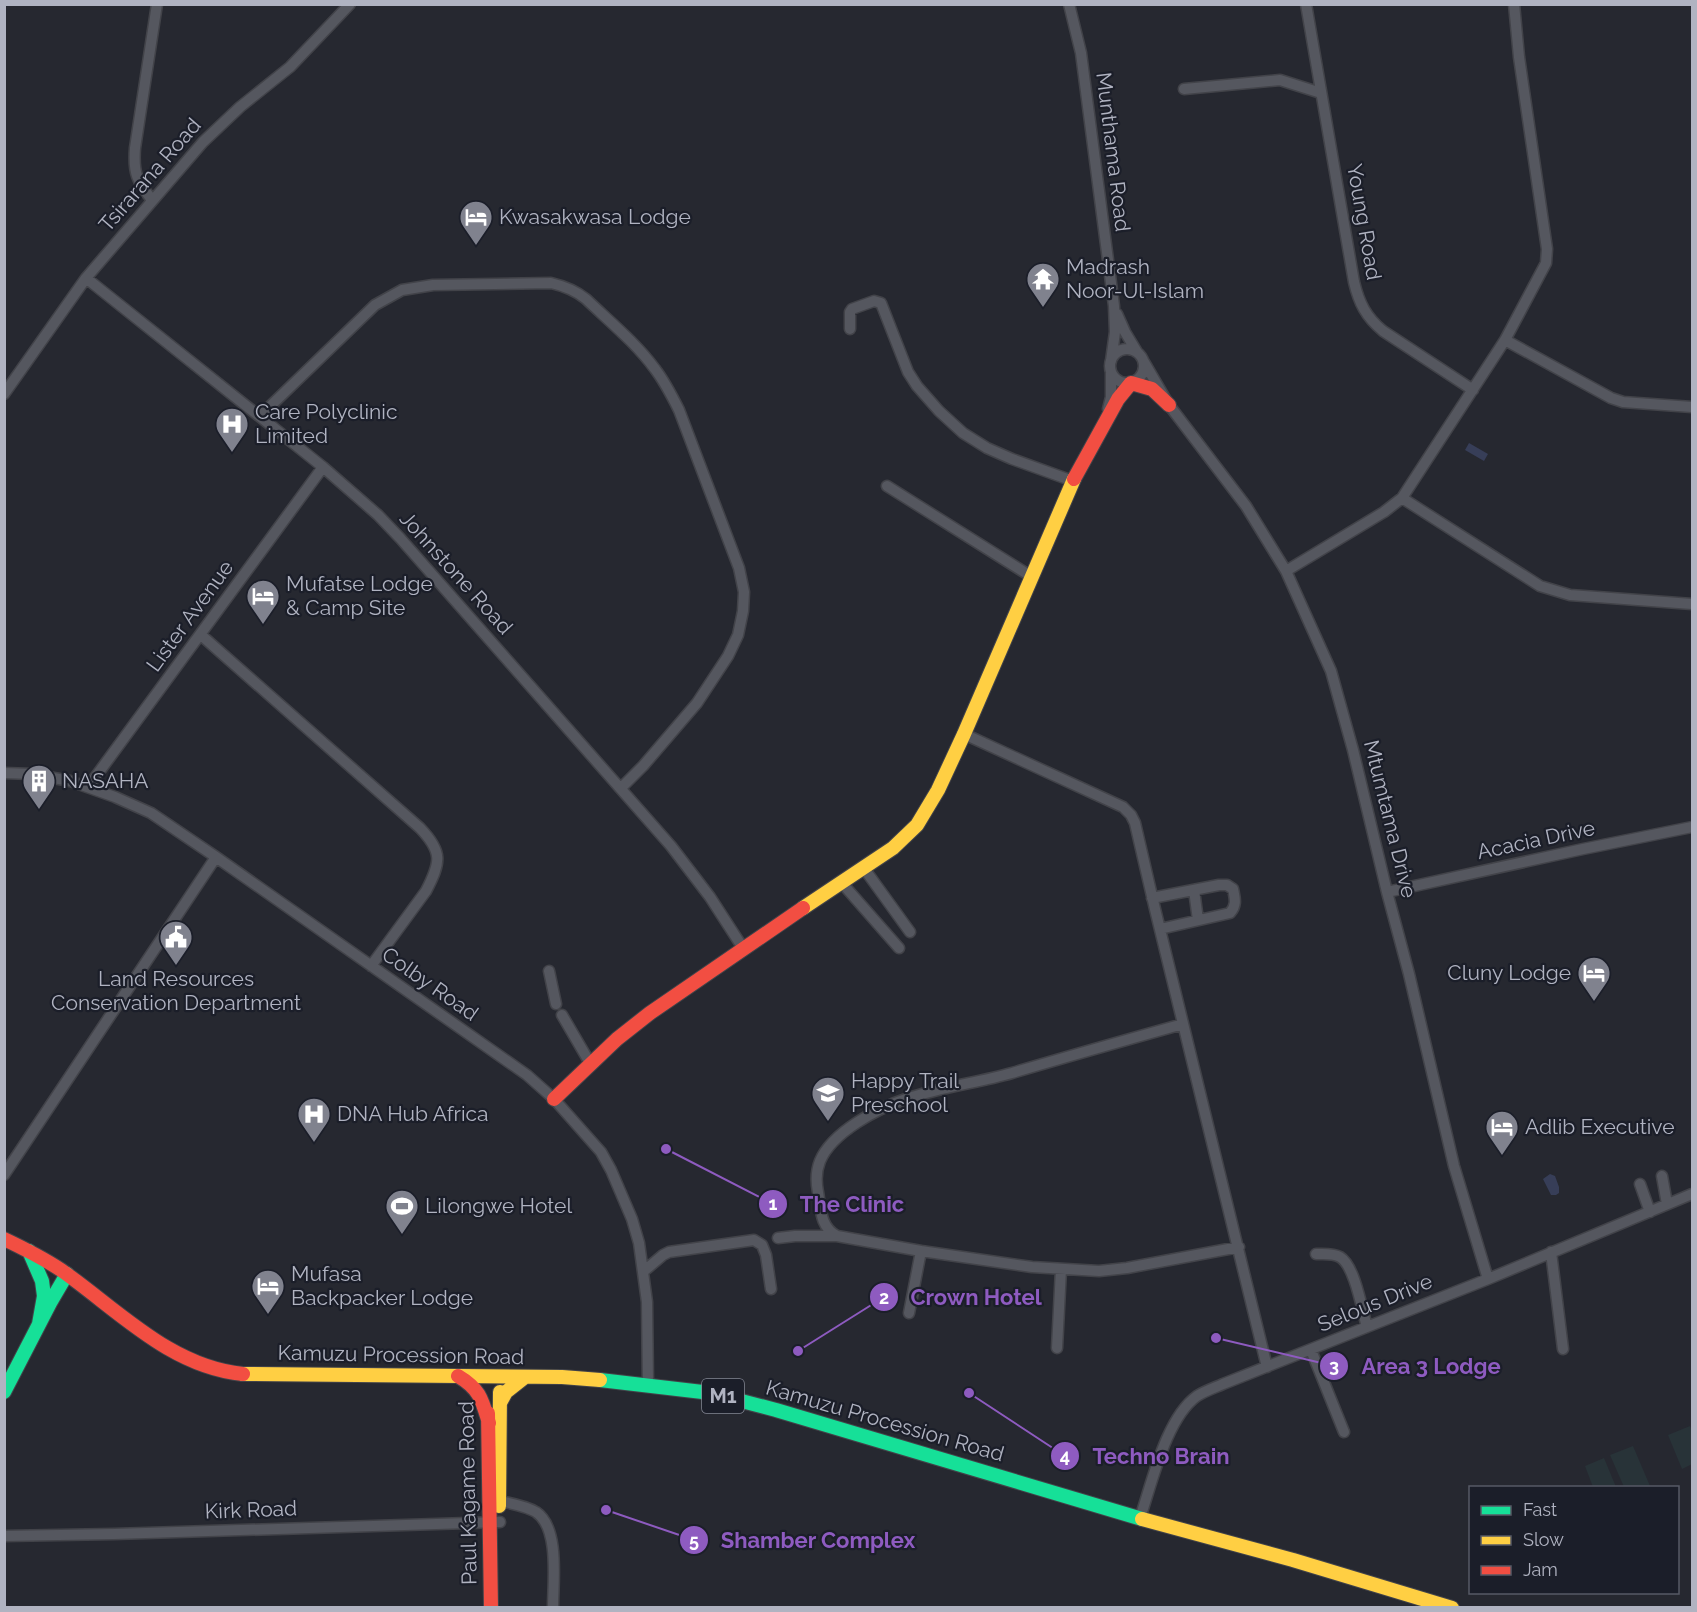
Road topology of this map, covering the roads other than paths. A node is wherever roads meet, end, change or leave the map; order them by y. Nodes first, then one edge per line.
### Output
1 (157, 4) edge
2 (350, 4) edge
3 (1069, 4) edge
4 (1306, 4) edge
5 (1514, 4) edge
6 (1184, 88) dead end
7 (1322, 93) junction
8 (152, 200) junction
9 (86, 278) junction
10 (1114, 306) junction
11 (850, 329) dead end
12 (1505, 340) junction
13 (1137, 352) junction
14 (1111, 361) junction
15 (1144, 362) junction
16 (1111, 373) junction
17 (1131, 383) junction
18 (1473, 390) junction
19 (4, 394) edge
20 (1169, 405) junction
21 (1692, 407) edge
22 (260, 416) junction
23 (1105, 421) junction
24 (323, 467) junction
25 (1073, 481) junction
26 (886, 486) dead end
27 (1402, 498) junction
28 (1286, 571) junction
29 (1032, 577) junction
30 (1692, 604) edge
31 (201, 635) junction
32 (964, 734) junction
33 (4, 773) edge
34 (88, 787) junction
35 (621, 788) junction
36 (1692, 827) edge
37 (216, 857) junction
38 (863, 867) junction
39 (841, 882) junction
40 (1194, 891) junction
41 (1387, 892) junction
42 (1152, 898) junction
43 (1198, 920) junction
44 (1160, 929) junction
45 (910, 932) dead end
46 (743, 948) junction
47 (899, 948) dead end
48 (370, 966) junction
49 (549, 971) dead end
50 (556, 1004) dead end
51 (562, 1015) dead end
52 (1183, 1024) junction
53 (590, 1063) junction
54 (554, 1098) junction
55 (4, 1175) edge
56 (1662, 1176) dead end
57 (1640, 1184) dead end
58 (1692, 1194) edge
59 (1667, 1204) junction
60 (1650, 1212) junction
61 (837, 1236) junction
62 (778, 1238) dead end
63 (4, 1239) edge
64 (1239, 1247) junction
65 (29, 1251) junction
66 (921, 1251) junction
67 (1551, 1252) junction
68 (1316, 1254) dead end
69 (1061, 1269) junction
70 (644, 1271) junction
71 (67, 1274) junction
72 (1488, 1279) junction
73 (771, 1289) dead end
74 (909, 1313) dead end
75 (39, 1324) junction
76 (1367, 1327) junction
77 (1057, 1348) dead end
78 (1563, 1349) dead end
79 (1311, 1350) junction
80 (1267, 1367) junction
81 (458, 1376) junction
82 (493, 1377) junction
83 (525, 1377) junction
84 (648, 1384) junction
85 (4, 1392) edge
86 (500, 1403) junction
87 (489, 1423) junction
88 (1344, 1432) dead end
89 (494, 1500) junction
90 (1140, 1518) junction
91 (494, 1522) junction
92 (4, 1536) edge
93 (491, 1608) edge
94 (501, 1608) edge
95 (553, 1608) edge
96 (1452, 1608) edge

1 - 8 street
2 - 8 street, Tsirarana Road
3 - 10 street, Munthama Road
4 - 7 street, Young Road
5 - 12 street
6 - 7 street
7 - 18 street, Young Road
8 - 9 street, Tsirarana Road
9 - 19 street, Tsirarana Road
9 - 22 street, Johnstone Road
10 - 13 street
10 - 14 street
11 - 25 street
12 - 18 street
12 - 21 street
13 - 14 street
13 - 15 street
14 - 16 street
15 - 17 street
15 - 20 street, Mtumtama Drive
16 - 17 street
16 - 23 street
17 - 20 main road
17 - 23 main road
18 - 27 street
20 - 28 street, Mtumtama Drive
22 - 24 street, Johnstone Road
22 - 35 street
23 - 25 main road
24 - 31 street, Lister Avenue
24 - 35 street, Johnstone Road
25 - 29 main road
26 - 29 street
27 - 28 street
27 - 30 street
28 - 41 street, Mtumtama Drive
29 - 32 main road
31 - 34 street, Lister Avenue
31 - 48 street
32 - 38 main road
32 - 42 street
33 - 34 street, Colby Road
34 - 37 street, Colby Road
35 - 46 street, Johnstone Road
36 - 41 street, Acacia Drive
37 - 48 street, Colby Road
37 - 55 street
38 - 39 main road
38 - 45 street
39 - 46 main road
39 - 47 street
40 - 42 street
40 - 43 street
40 - 43 street
41 - 72 street, Mtumtama Drive
42 - 44 street
43 - 44 street
44 - 52 street
46 - 53 main road
48 - 54 street, Colby Road
49 - 50 street
51 - 53 street
52 - 61 street
52 - 64 street
53 - 54 main road
54 - 70 street, Colby Road
56 - 59 street
57 - 60 street
58 - 59 street, Selous Drive
59 - 60 street, Selous Drive
60 - 67 street, Selous Drive
61 - 62 street
61 - 66 street
63 - 65 main road, Kamuzu Procession Road / M1
64 - 69 street
64 - 80 street
65 - 71 main road, Kamuzu Procession Road / M1
65 - 75 main road
66 - 69 street
66 - 74 street
67 - 72 street, Selous Drive
67 - 78 street
68 - 76 street
69 - 77 street
70 - 73 street
70 - 84 street, Colby Road
71 - 75 main road
71 - 81 main road, Kamuzu Procession Road / M1
72 - 76 street, Selous Drive
75 - 85 main road
76 - 79 street, Selous Drive
79 - 80 street, Selous Drive
79 - 88 street
80 - 90 street, Selous Drive
81 - 82 main road, Kamuzu Procession Road / M1
81 - 87 main road
82 - 83 main road, Kamuzu Procession Road / M1
82 - 86 main road
82 - 87 main road, Paul Kagame Road
83 - 84 main road, Kamuzu Procession Road / M1
83 - 86 main road
84 - 90 main road, Kamuzu Procession Road / M1
86 - 89 main road
87 - 89 main road, Paul Kagame Road
89 - 91 main road, Paul Kagame Road
89 - 95 street
90 - 96 main road, Kamuzu Procession Road / M1
91 - 92 street, Kirk Road
91 - 93 main road, Paul Kagame Road
91 - 94 main road

